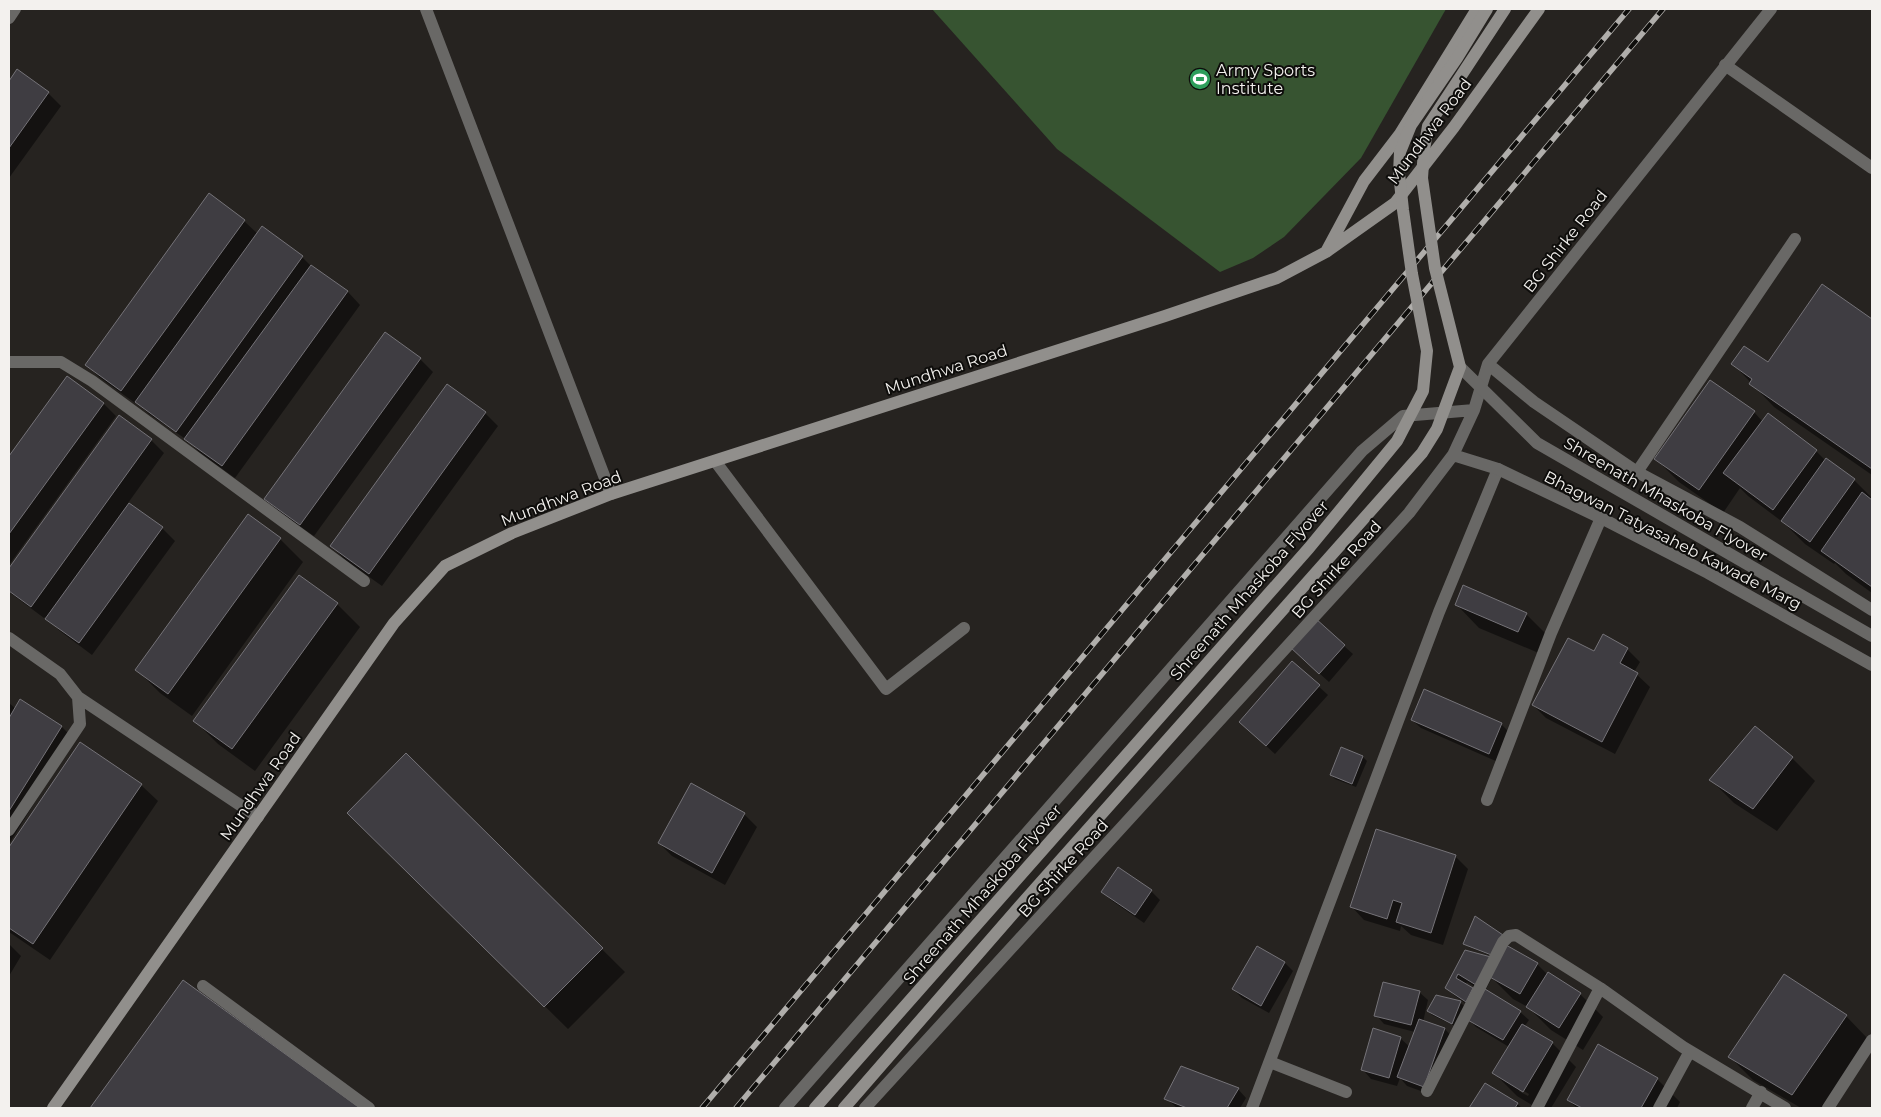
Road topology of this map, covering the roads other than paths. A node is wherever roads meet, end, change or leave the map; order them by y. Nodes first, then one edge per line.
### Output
1 (15, 9) edge
2 (426, 9) edge
3 (1477, 9) edge
4 (1487, 9) edge
5 (1505, 9) edge
6 (1539, 9) edge
7 (1771, 9) edge
8 (9, 18) edge
9 (1725, 65) junction
10 (1872, 168) edge
11 (1795, 239) dead end
12 (1326, 252) junction
13 (9, 362) edge
14 (1488, 364) junction
15 (1460, 368) junction
16 (1474, 410) junction
17 (1453, 455) junction
18 (715, 461) junction
19 (1498, 469) junction
20 (1637, 472) junction
21 (611, 494) junction
22 (1601, 518) junction
23 (364, 581) dead end
24 (1872, 610) edge
25 (964, 628) dead end
26 (1872, 636) edge
27 (9, 638) edge
28 (1872, 665) edge
29 (78, 697) junction
30 (1488, 800) dead end
31 (258, 817) junction
32 (9, 830) edge
33 (203, 986) dead end
34 (1600, 988) junction
35 (1872, 1040) edge
36 (1690, 1051) junction
37 (1270, 1062) junction
38 (1427, 1091) dead end
39 (1346, 1092) dead end
40 (1760, 1092) junction
41 (53, 1108) edge
42 (369, 1108) edge
43 (785, 1108) edge
44 (815, 1108) edge
45 (844, 1108) edge
46 (866, 1108) edge
47 (1252, 1108) edge
48 (1537, 1108) edge
49 (1660, 1108) edge
50 (1752, 1108) edge
51 (1785, 1108) edge
52 (1828, 1108) edge

1 - 8 street
2 - 21 street
3 - 12 main road, Mundhwa Road
4 - 44 main road, Shreenath Mhaskoba Flyover, bridge
5 - 15 main road, bridge
6 - 12 main road, Mundhwa Road
7 - 9 street, BG Shirke Road
9 - 10 street
9 - 14 street, BG Shirke Road
11 - 20 street
12 - 18 main road, Mundhwa Road
13 - 23 street
14 - 16 street, BG Shirke Road
14 - 20 street, Bhagwan Tatyasaheb Kawade Marg
15 - 26 street, Shreenath Mhaskoba Flyover, bridge
15 - 45 main road, bridge
16 - 17 street, BG Shirke Road
16 - 43 street
17 - 19 street, Bhagwan Tatyasaheb Kawade Marg
17 - 46 street, BG Shirke Road
18 - 21 main road, Mundhwa Road
18 - 25 street
19 - 22 street, Bhagwan Tatyasaheb Kawade Marg
19 - 37 street
20 - 24 street, Bhagwan Tatyasaheb Kawade Marg
21 - 31 main road, Mundhwa Road
22 - 28 street, Bhagwan Tatyasaheb Kawade Marg
22 - 30 street
27 - 29 street
29 - 31 street
29 - 32 street
31 - 41 main road, Mundhwa Road
33 - 42 street
34 - 36 street
34 - 38 street
34 - 48 street
35 - 52 street
36 - 40 street
36 - 49 street
37 - 39 street
37 - 47 street
40 - 50 street
40 - 51 street

